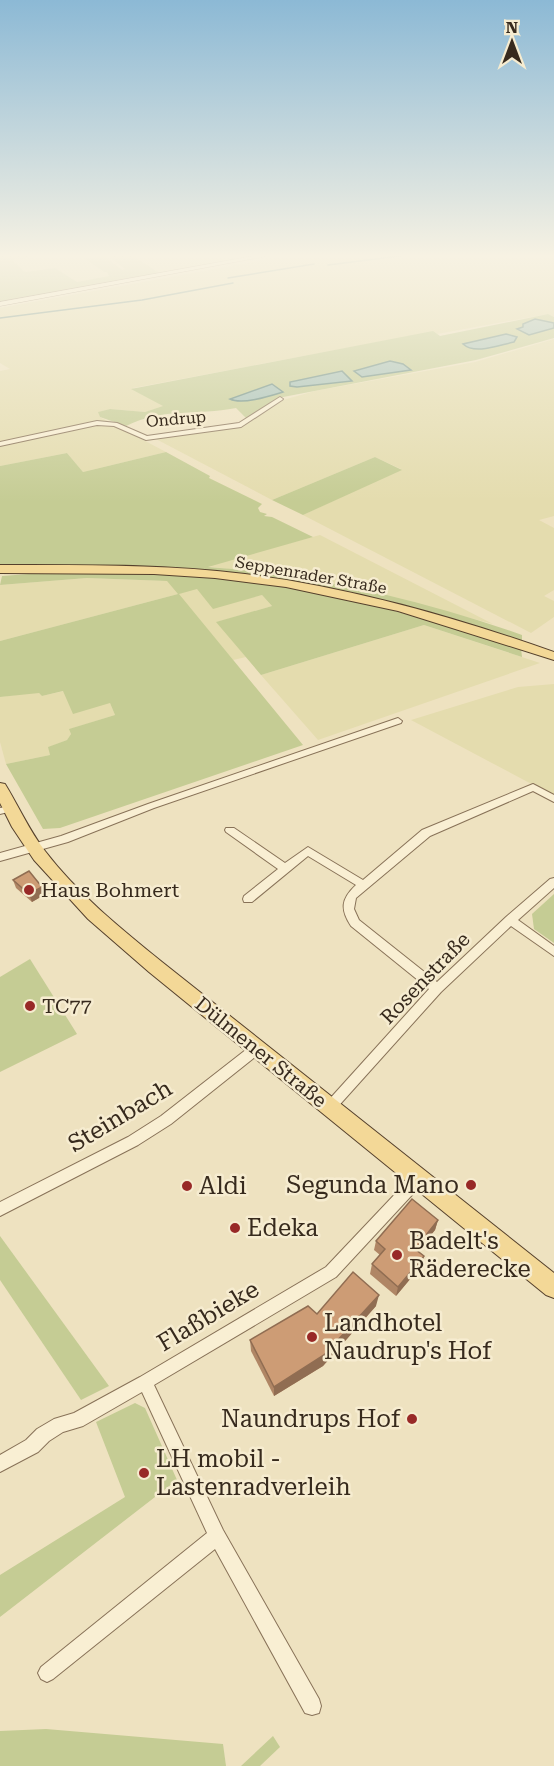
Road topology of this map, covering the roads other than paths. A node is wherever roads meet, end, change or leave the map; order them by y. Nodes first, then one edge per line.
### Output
1 (280, 399) dead end
2 (0, 444) edge
3 (0, 569) edge
4 (55, 569) junction
5 (0, 575) edge
6 (554, 656) edge
7 (398, 721) dead end
8 (0, 788) edge
9 (554, 799) edge
10 (4, 810) edge
11 (230, 830) dead end
12 (33, 847) junction
13 (0, 857) edge
14 (286, 869) junction
15 (554, 882) edge
16 (364, 885) junction
17 (248, 900) dead end
18 (510, 920) junction
19 (554, 952) edge
20 (438, 989) junction
21 (256, 1049) junction
22 (330, 1107) junction
23 (419, 1178) junction
24 (0, 1209) edge
25 (554, 1287) edge
26 (145, 1382) junction
27 (0, 1464) edge
28 (217, 1536) junction
29 (47, 1673) dead end
30 (312, 1706) dead end

1 - 2 street, Ondrup
3 - 4 main road, Seppenrader Straße
4 - 5 main road, Seppenrader Straße
4 - 6 main road, Seppenrader Straße
7 - 12 street
8 - 10 main road, Dülmener Straße
9 - 16 street
10 - 12 main road, Dülmener Straße
11 - 14 street
12 - 13 street
12 - 21 main road, Dülmener Straße
14 - 16 street
14 - 17 street
15 - 18 street, Rosenstraße
16 - 20 street
18 - 19 street
18 - 20 street, Rosenstraße
20 - 22 street, Rosenstraße
21 - 22 main road, Dülmener Straße
21 - 24 street, Steinbach
22 - 23 main road, Dülmener Straße
23 - 25 main road, Dülmener Straße
23 - 26 street, Flaßbieke
26 - 27 street, Flaßbieke
26 - 28 street
28 - 29 street
28 - 30 street

